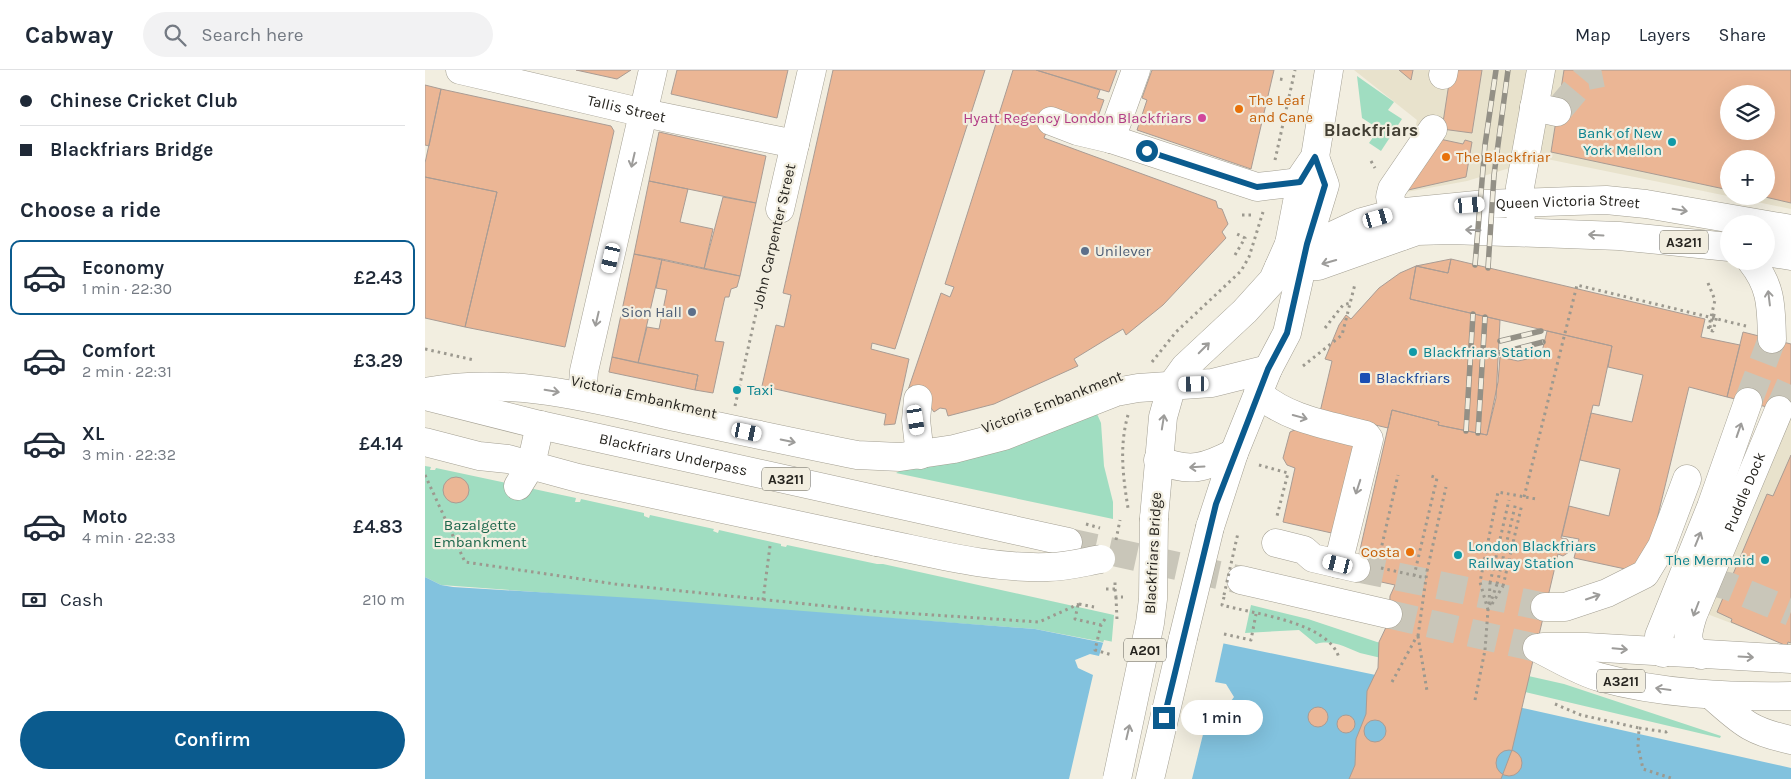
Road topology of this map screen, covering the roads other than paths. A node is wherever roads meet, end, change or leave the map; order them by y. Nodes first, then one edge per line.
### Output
1 (460, 70) edge
2 (653, 70) edge
3 (812, 70) edge
4 (1136, 70) edge
5 (1329, 70) edge
6 (1541, 70) edge
7 (644, 113) junction
8 (1051, 121) dead end
9 (1433, 129) dead end
10 (1111, 139) junction
11 (795, 144) junction
12 (1315, 157) junction
13 (1300, 182) junction
14 (1520, 203) junction
15 (780, 209) road end
16 (1398, 224) junction
17 (1791, 229) edge
18 (1521, 232) junction
19 (1720, 246) edge
20 (1775, 253) edge
21 (1791, 256) edge
22 (1289, 262) junction
23 (1758, 270) edge
24 (1791, 309) edge
25 (1263, 381) junction
26 (1172, 385) junction
27 (425, 394) edge
28 (587, 397) junction
29 (918, 399) dead end
30 (1749, 402) tunnel mouth
31 (1779, 410) tunnel mouth
32 (540, 424) junction
33 (425, 442) edge
34 (1234, 454) junction
35 (920, 456) junction
36 (1158, 460) junction
37 (524, 475) junction
38 (1717, 487) junction
39 (1068, 542) tunnel mouth
40 (1276, 543) dead end
41 (1101, 559) dead end
42 (1695, 579) junction
43 (1232, 587) tunnel mouth
44 (1545, 607) tunnel mouth
45 (1388, 614) tunnel mouth
46 (1663, 653) junction
47 (1701, 655) junction
48 (1791, 659) edge
49 (1791, 678) edge
50 (1711, 695) junction
51 (1791, 696) edge
52 (1791, 740) edge
53 (1117, 779) edge
54 (1150, 779) edge

1 - 7 main road, Tallis Street
2 - 7 main road
3 - 11 main road, John Carpenter Street
4 - 10 main road
5 - 12 main road, A201
6 - 14 main road
7 - 11 main road, Tallis Street
7 -> 28 main road
8 - 10 main road
9 - 16 main road
10 - 13 main road
11 - 15 main road, John Carpenter Street
12 - 13 main road, A201
12 - 22 main road, A201
13 - 22 main road, A201
14 - 16 main road, Queen Victoria Street / A3211
14 -> 17 main road, Queen Victoria Street / A3211
14 - 18 main road
18 -> 16 main road, Queen Victoria Street / A3211
16 - 22 main road, Queen Victoria Street / A3211
19 -> 18 main road, Queen Victoria Street / A3211
20 - 21 main road
22 - 25 main road, A201
26 -> 22 main road, A201
24 -> 23 main road
25 - 26 main road
25 - 34 main road, A201
25 -> 40 main road
26 - 35 main road, A3211
36 -> 26 main road, Blackfriars Bridge / A201
27 -> 28 main road, A3211
27 - 32 main road, Blackfriars Underpass / A3211
28 -> 35 main road, A3211
29 - 35 main road
38 -> 30 main road, Puddle Dock
31 - 42 main road, Puddle Dock
32 - 37 main road
32 - 39 main road, Blackfriars Underpass / A3211
33 - 37 main road
34 -> 36 main road
34 - 54 main road, A201, bridge
53 -> 36 main road, Blackfriars Bridge / A201, bridge
37 - 41 main road, bridge
42 -> 38 main road, Puddle Dock
44 -> 38 main road, Puddle Dock
42 - 46 main road, Puddle Dock
42 -> 47 main road, Puddle Dock
43 - 45 main road
46 - 47 main road, A3211
46 - 49 main road
50 -> 46 main road, A3211
47 -> 48 main road, A3211
50 - 51 main road, A3211
50 - 52 main road

